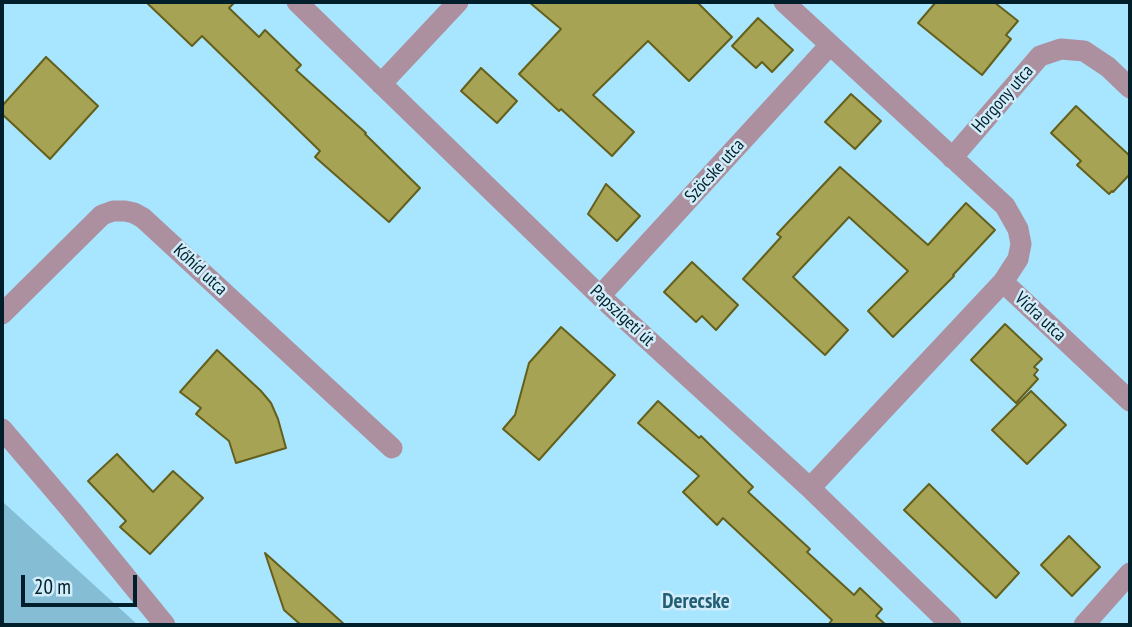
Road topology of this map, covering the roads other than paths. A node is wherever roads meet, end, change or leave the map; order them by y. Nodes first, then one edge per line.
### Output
1 (297, 2) edge
2 (458, 2) edge
3 (783, 2) edge
4 (830, 45) junction
5 (382, 84) junction
6 (1130, 88) edge
7 (952, 158) junction
8 (1003, 282) junction
9 (600, 296) junction
10 (2, 314) edge
11 (1130, 401) edge
12 (2, 429) edge
13 (392, 448) dead end
14 (810, 488) junction
15 (1130, 573) edge
16 (165, 625) edge
17 (951, 625) edge
18 (1084, 625) edge

1 - 5 street, Papszigeti út
2 - 5 street
3 - 4 street
4 - 7 street
4 - 9 street, Szöcske utca
5 - 9 street, Papszigeti út
6 - 7 street, Horgony utca
7 - 8 street, Vidra utca
8 - 11 street, Vidra utca
8 - 14 street
9 - 14 street, Papszigeti út
10 - 13 street, Kőhíd utca
12 - 16 street
14 - 17 street, Papszigeti út
15 - 18 street

